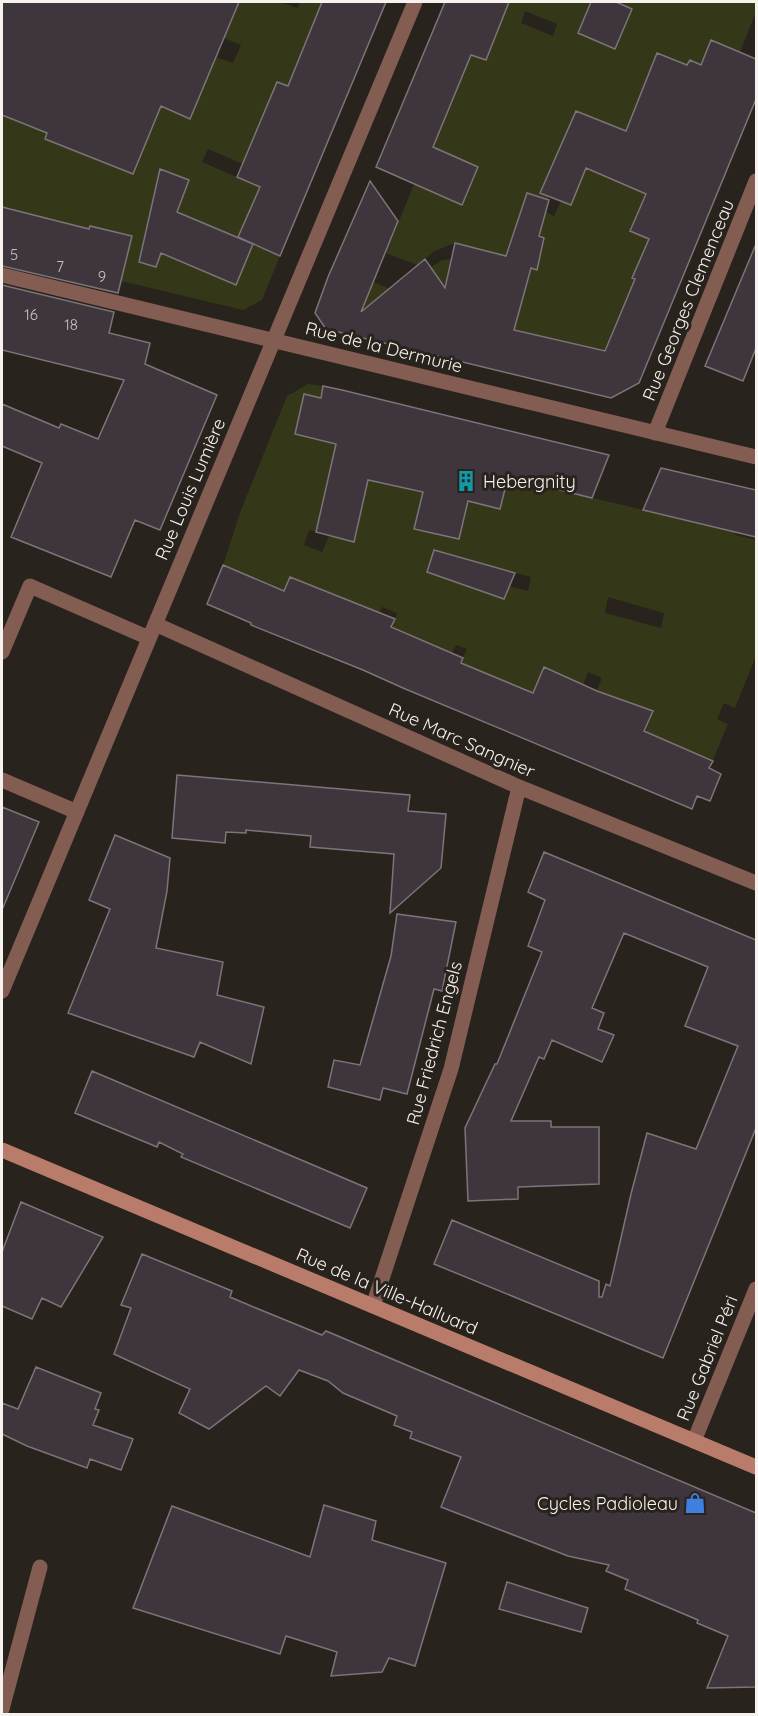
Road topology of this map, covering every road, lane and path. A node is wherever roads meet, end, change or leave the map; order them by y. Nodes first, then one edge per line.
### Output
1 (415, 2) edge
2 (756, 181) edge
3 (2, 275) edge
4 (274, 341) junction
5 (655, 433) junction
6 (756, 457) edge
7 (152, 631) junction
8 (2, 652) edge
9 (2, 780) edge
10 (519, 787) junction
11 (76, 812) junction
12 (756, 883) edge
13 (2, 991) edge
14 (2, 1150) edge
15 (756, 1290) edge
16 (373, 1306) junction
17 (694, 1441) junction
18 (756, 1467) edge
19 (40, 1567) dead end
20 (2, 1709) edge

1 - 4 street, Rue Louis Lumière
2 - 5 street, Rue Georges Clemenceau
3 - 4 street, Rue de la Dermurie
4 - 5 street, Rue de la Dermurie
4 - 7 street, Rue Louis Lumière
5 - 6 street, Rue de la Dermurie
7 - 8 street, Rue Marc Sangnier
7 - 10 street, Rue Marc Sangnier
7 - 11 street, Rue Louis Lumière
9 - 11 street
10 - 12 street, Rue Marc Sangnier
10 - 16 street, Rue Friedrich Engels
11 - 13 street, Rue Louis Lumière
14 - 16 main road, Rue de la Ville-Halluard
15 - 17 street, Rue Gabriel Péri
16 - 17 main road, Rue de la Ville-Halluard
17 - 18 main road, Rue de la Ville-Halluard
19 - 20 street

